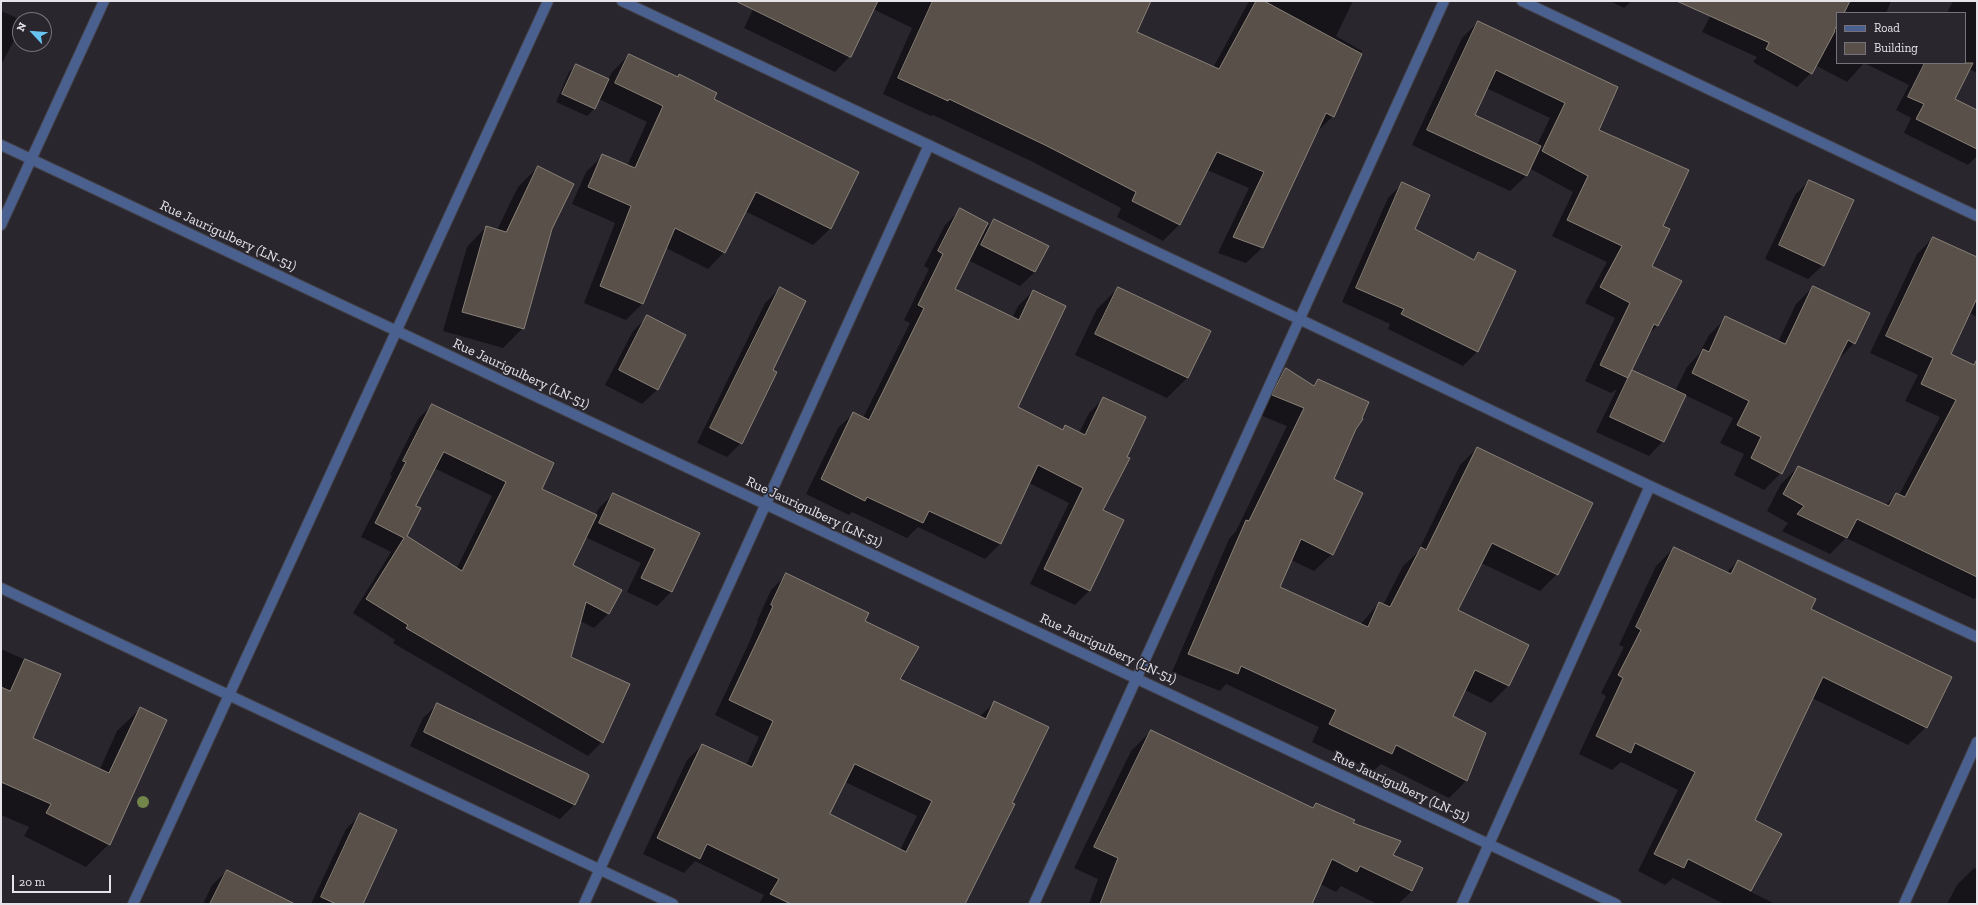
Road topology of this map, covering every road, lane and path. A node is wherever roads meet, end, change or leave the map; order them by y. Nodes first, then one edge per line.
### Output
1 (104, 1) edge
2 (548, 1) edge
3 (622, 1) edge
4 (1444, 1) edge
5 (1522, 1) edge
6 (1, 145) edge
7 (929, 145) junction
8 (31, 159) junction
9 (1977, 216) edge
10 (1, 225) edge
11 (1299, 319) junction
12 (397, 331) junction
13 (1650, 486) junction
14 (766, 504) junction
15 (1, 588) edge
16 (1977, 637) edge
17 (1136, 678) junction
18 (229, 695) junction
19 (1977, 742) edge
20 (1489, 844) junction
21 (600, 870) junction
22 (133, 904) edge
23 (584, 904) edge
24 (673, 904) edge
25 (1034, 904) edge
26 (1462, 904) edge
27 (1616, 904) edge
28 (1904, 904) edge

1 - 8 street
2 - 12 street
3 - 7 street
4 - 11 street
5 - 9 street
6 - 8 street, Rue Jaurigulbery (LN-51)
7 - 11 street
7 - 14 street
8 - 10 street
8 - 12 street, Rue Jaurigulbery (LN-51)
11 - 13 street
11 - 17 street
12 - 14 street, Rue Jaurigulbery (LN-51)
12 - 18 street
13 - 16 street
13 - 20 street
14 - 17 street, Rue Jaurigulbery (LN-51)
14 - 21 street
15 - 18 street
17 - 20 street, Rue Jaurigulbery (LN-51)
17 - 25 street
18 - 21 street
18 - 22 street
19 - 28 street
20 - 26 street
20 - 27 street, Rue Jaurigulbery (LN-51)
21 - 23 street
21 - 24 street

